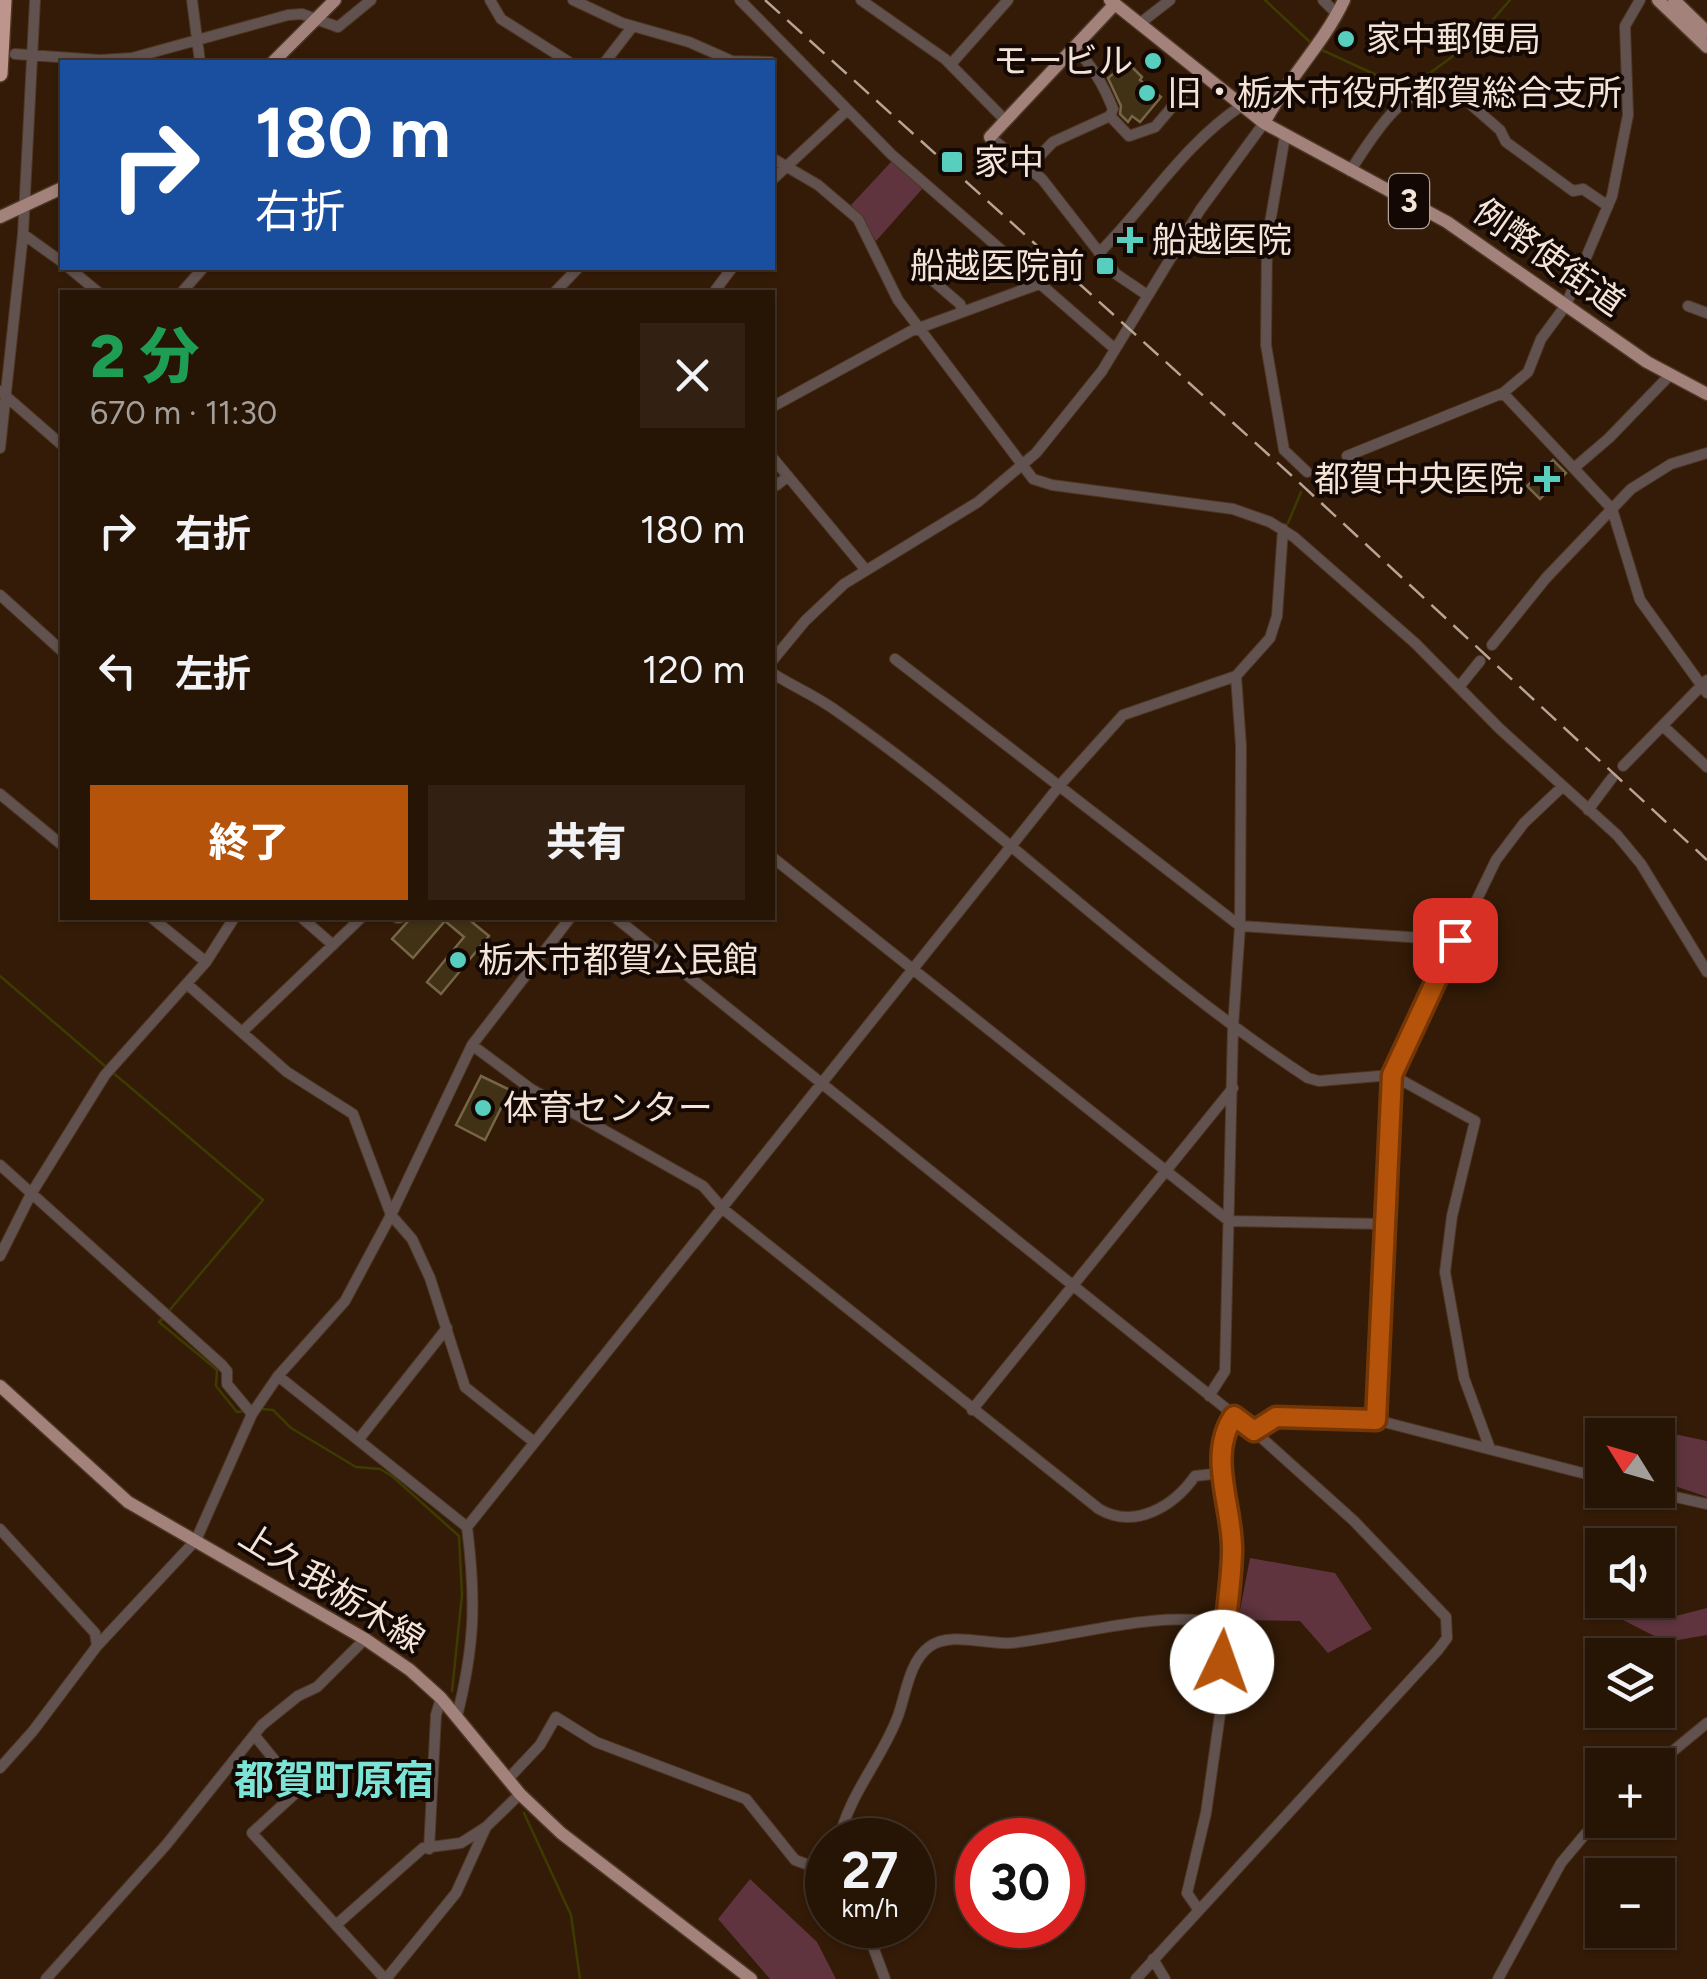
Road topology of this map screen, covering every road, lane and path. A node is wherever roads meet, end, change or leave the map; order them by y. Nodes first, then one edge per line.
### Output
1 (4, 0) edge
2 (35, 0) edge
3 (192, 0) edge
4 (335, 0) edge
5 (371, 0) edge
6 (490, 0) edge
7 (573, 0) edge
8 (740, 0) edge
9 (861, 0) edge
10 (1008, 0) edge
11 (1170, 0) edge
12 (1323, 0) edge
13 (1640, 0) edge
14 (1658, 0) edge
15 (1674, 0) edge
16 (1112, 2) edge
17 (1340, 7) edge
18 (318, 20) junction
19 (1140, 24) junction
20 (634, 26) junction
21 (1707, 32) edge
22 (196, 39) junction
23 (1707, 47) edge
24 (784, 48) junction
25 (1074, 48) junction
26 (16, 54) dead end
27 (32, 54) junction
28 (200, 60) edge
29 (275, 60) edge
30 (566, 60) edge
31 (607, 60) edge
32 (730, 60) edge
33 (773, 60) edge
34 (951, 64) junction
35 (1200, 72) junction
36 (0, 74) edge
37 (1241, 106) junction
38 (846, 111) junction
39 (1110, 116) junction
40 (1005, 120) junction
41 (1264, 123) junction
42 (990, 136) joint
43 (1285, 136) junction
44 (775, 160) edge
45 (784, 166) junction
46 (1028, 168) junction
47 (1350, 170) junction
48 (775, 176) edge
49 (60, 189) edge
50 (25, 206) junction
51 (1608, 206) junction
52 (0, 218) edge
53 (23, 234) junction
54 (1099, 254) junction
55 (60, 261) edge
56 (70, 270) edge
57 (201, 270) edge
58 (576, 270) edge
59 (932, 280) dead end
60 (1039, 284) junction
61 (96, 290) edge
62 (184, 290) edge
63 (556, 290) edge
64 (1148, 295) junction
65 (1566, 304) junction
66 (1688, 306) dead end
67 (963, 312) junction
68 (1707, 313) edge
69 (920, 327) junction
70 (1115, 349) junction
71 (1669, 376) junction
72 (1503, 393) junction
73 (3, 394) edge
74 (1707, 394) edge
75 (775, 406) edge
76 (60, 440) edge
77 (0, 448) edge
78 (1707, 453) edge
79 (1346, 456) dead end
80 (775, 460) edge
81 (1023, 466) junction
82 (1574, 468) junction
83 (1307, 472) dead end
84 (788, 476) junction
85 (775, 484) edge
86 (1612, 510) junction
87 (1283, 529) junction
88 (864, 568) junction
89 (0, 595) edge
90 (775, 640) edge
91 (1492, 645) dead end
92 (784, 647) junction
93 (60, 649) edge
94 (775, 658) edge
95 (895, 659) dead end
96 (1480, 662) dead end
97 (775, 675) edge
98 (1236, 676) junction
99 (1705, 686) edge
100 (1459, 687) junction
101 (1663, 726) junction
102 (1623, 766) dead end
103 (1707, 767) edge
104 (1612, 778) dead end
105 (1060, 785) junction
106 (1562, 788) junction
107 (0, 794) edge
108 (1588, 810) junction
109 (60, 842) edge
110 (1011, 846) junction
111 (775, 859) edge
112 (154, 920) edge
113 (233, 920) edge
114 (304, 920) edge
115 (359, 920) edge
116 (568, 920) edge
117 (618, 920) edge
118 (1240, 926) junction
119 (1455, 940) junction
120 (333, 945) junction
121 (206, 962) junction
122 (916, 970) junction
123 (1707, 972) edge
124 (188, 984) junction
125 (1233, 1027) junction
126 (242, 1032) junction
127 (472, 1045) junction
128 (1392, 1075) junction
129 (822, 1084) junction
130 (1233, 1088) junction
131 (0, 1165) edge
132 (1164, 1171) junction
133 (31, 1194) junction
134 (723, 1210) junction
135 (391, 1215) junction
136 (1229, 1222) junction
137 (1384, 1224) junction
138 (0, 1256) edge
139 (1072, 1286) junction
140 (448, 1328) junction
141 (278, 1376) junction
142 (0, 1386) edge
143 (1209, 1396) junction
144 (972, 1410) junction
145 (252, 1414) junction
146 (1234, 1416) junction
147 (1376, 1420) junction
148 (1254, 1431) junction
149 (358, 1438) junction
150 (534, 1442) junction
151 (1489, 1446) junction
152 (1222, 1473) junction
153 (1585, 1473) edge
154 (1675, 1497) edge
155 (1707, 1504) edge
156 (467, 1526) junction
157 (0, 1529) edge
158 (196, 1540) junction
159 (1224, 1624) junction
160 (365, 1639) junction
161 (96, 1646) junction
162 (442, 1698) junction
163 (457, 1716) junction
164 (1707, 1723) edge
165 (256, 1736) junction
166 (1675, 1749) edge
167 (0, 1768) edge
168 (508, 1779) junction
169 (520, 1794) junction
170 (847, 1818) edge
171 (486, 1827) junction
172 (1585, 1834) edge
173 (429, 1849) junction
174 (805, 1864) edge
175 (1198, 1909) junction
176 (336, 1925) junction
177 (874, 1948) edge
178 (1153, 1959) junction
179 (46, 1979) edge
180 (385, 1979) edge
181 (751, 1979) edge
182 (885, 1979) edge
183 (1136, 1979) edge
184 (1166, 1979) edge
185 (1498, 1979) edge

1 - 36 highway
2 - 27 street
3 - 22 street
4 - 18 main road
5 - 18 street
6 - 30 street
7 - 20 street
8 - 24 street
9 - 34 street
10 - 34 street
11 - 19 street
12 - 17 street
13 - 51 street
14 - 23 main road
15 - 21 main road
16 - 19 main road, 例幣使街道 / 3
16 - 25 main road
17 - 41 main road
18 - 22 street
18 - 29 main road
19 - 35 main road, 例幣使街道 / 3
20 - 31 street
20 - 32 street
22 - 27 street
22 - 28 street
24 - 33 street
24 - 38 street
25 - 39 street
25 - 40 main road
26 - 27 street
27 - 50 street
34 - 40 street
35 - 37 main road, 例幣使街道 / 3
35 - 39 street
37 - 41 main road, 例幣使街道 / 3
37 - 54 street
38 - 45 street
38 - 60 street
39 - 46 street
40 - 42 main road
41 - 43 main road, 例幣使街道 / 3
41 - 64 street
42 - 46 street
43 - 47 main road, 例幣使街道 / 3
43 - 83 street
44 - 45 street
45 - 48 street
45 - 69 street
46 - 54 street
47 - 51 street
47 - 65 main road, 例幣使街道 / 3
49 - 50 main road
50 - 52 main road
50 - 53 street
51 - 65 street
53 - 55 street
53 - 73 street
54 - 64 street
56 - 61 street
57 - 62 street
58 - 63 street
59 - 67 street
60 - 67 street
60 - 70 street
64 - 70 street
65 - 71 main road, 例幣使街道 / 3
65 - 72 street
66 - 68 street
67 - 69 street
69 - 75 street
69 - 81 street
70 - 81 street
71 - 74 main road, 例幣使街道 / 3
71 - 82 street
72 - 79 street
72 - 82 street
73 - 76 street
73 - 77 street
78 - 86 street
80 - 84 street
81 - 87 street
81 - 88 street
82 - 86 street
84 - 85 street
84 - 88 street
86 - 91 street
86 - 99 street
87 - 98 street
87 - 100 street
88 - 92 street
89 - 93 street
90 - 92 street
92 - 94 street
95 - 105 street
96 - 100 street
97 - 110 street
98 - 105 street
98 - 118 street
99 - 101 street
100 - 106 street
101 - 102 street
101 - 103 street
104 - 108 street
105 - 110 street
105 - 118 street
106 - 108 street
106 - 119 street
107 - 109 street
108 - 123 street
110 - 122 street
110 - 125 street
111 - 122 street
112 - 121 street
113 - 121 street
114 - 120 street
115 - 120 street
116 - 127 street
117 - 129 street
118 - 119 street
118 - 125 street
119 - 128 street
120 - 126 street
121 - 124 street
122 - 129 street
122 - 132 street
124 - 126 street
124 - 133 street
125 - 128 street
125 - 130 street
126 - 135 street
127 - 134 street
127 - 135 street
128 - 137 street
128 - 151 street
129 - 134 street
129 - 139 street
130 - 132 street
130 - 136 street
131 - 133 street
132 - 136 street
132 - 139 street
133 - 138 street
133 - 145 street
134 - 144 street
134 - 150 street
135 - 140 street
135 - 141 street
136 - 137 street
136 - 143 street
137 - 147 street
139 - 143 street
139 - 144 street
140 - 149 street
140 - 150 street
141 - 145 street
141 - 149 street
142 - 158 main road, 上久我栃木線
143 - 146 street
144 - 152 street
145 - 158 street
146 - 148 street
146 - 152 street
147 - 148 street
147 - 151 street
148 - 175 street
149 - 156 street
150 - 156 street
151 - 153 street
152 - 159 street
154 - 155 street
156 - 163 street
157 - 161 street
158 - 160 main road, 上久我栃木線
158 - 161 street
159 - 170 street
159 - 175 street
160 - 162 main road, 上久我栃木線
160 - 165 street
161 - 167 street
162 - 163 main road, 上久我栃木線
162 - 173 street
163 - 168 main road, 上久我栃木線
164 - 166 street
165 - 176 street
165 - 179 street
168 - 169 main road, 上久我栃木線
168 - 174 street
169 - 171 street
169 - 181 main road, 上久我栃木線
171 - 173 street
171 - 180 street
172 - 185 street
173 - 176 street
175 - 178 street
176 - 180 street
177 - 182 street
178 - 183 street
178 - 184 street

